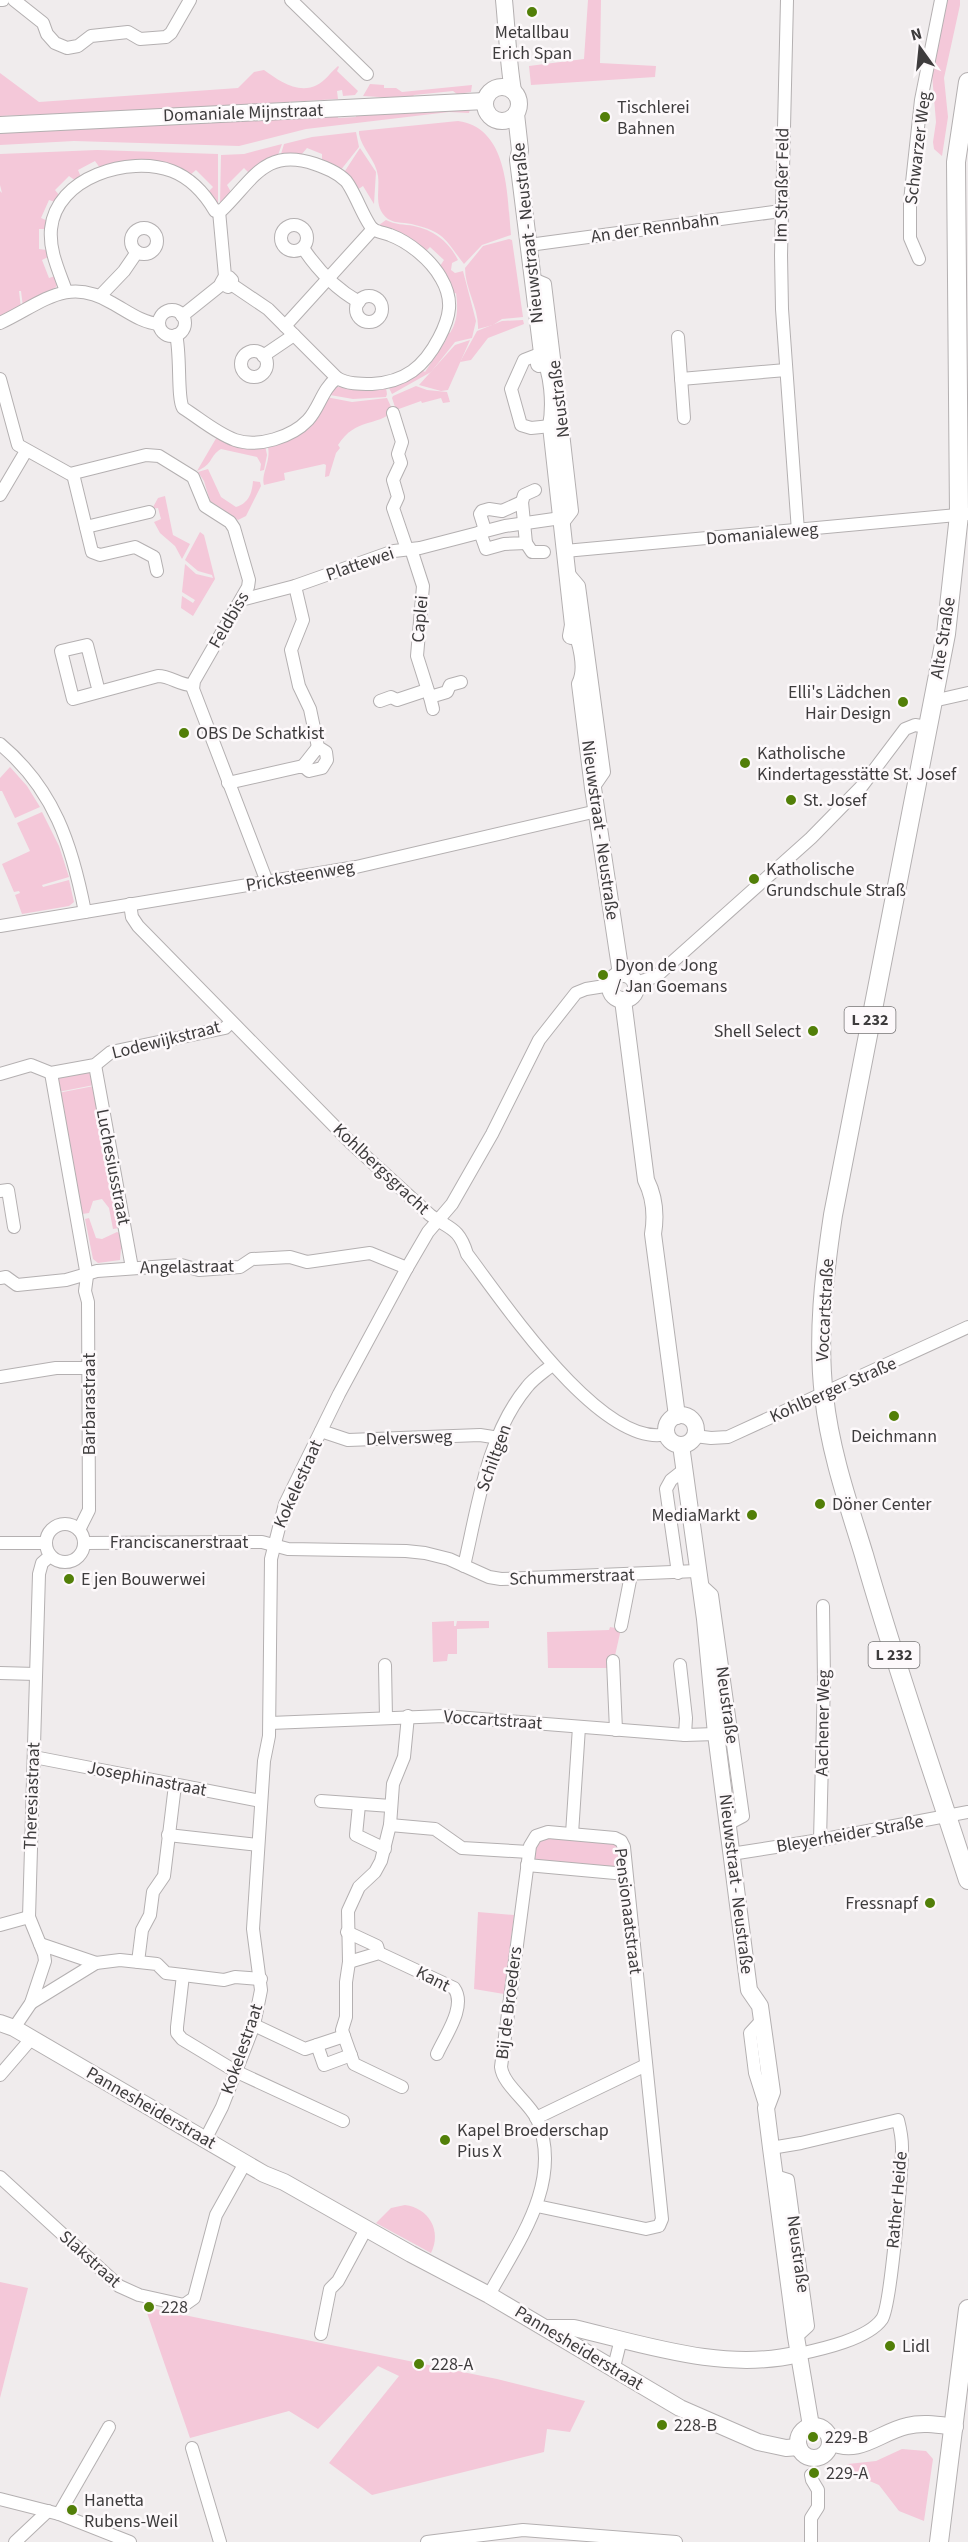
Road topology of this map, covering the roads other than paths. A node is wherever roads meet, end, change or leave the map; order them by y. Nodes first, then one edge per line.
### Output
1 (14, 0) edge
2 (190, 0) edge
3 (291, 0) edge
4 (504, 0) edge
5 (787, 0) edge
6 (941, 0) edge
7 (367, 74) dead end
8 (968, 81) edge
9 (506, 89) junction
10 (485, 101) junction
11 (516, 114) junction
12 (501, 121) junction
13 (0, 125) edge
14 (518, 160) junction
15 (219, 211) junction
16 (781, 211) junction
17 (373, 229) junction
18 (529, 245) junction
19 (303, 248) dead end
20 (137, 252) dead end
21 (919, 259) dead end
22 (329, 278) junction
23 (533, 279) junction
24 (226, 281) junction
25 (66, 291) junction
26 (100, 296) junction
27 (359, 302) dead end
28 (182, 316) junction
29 (0, 324) edge
30 (159, 324) junction
31 (290, 331) junction
32 (176, 335) junction
33 (678, 337) dead end
34 (542, 353) junction
35 (263, 356) dead end
36 (786, 370) junction
37 (337, 378) junction
38 (681, 379) junction
39 (1, 386) edge
40 (393, 414) dead end
41 (684, 418) dead end
42 (550, 426) junction
43 (14, 433) junction
44 (0, 435) edge
45 (26, 451) junction
46 (73, 474) junction
47 (535, 490) dead end
48 (0, 495) edge
49 (522, 502) junction
50 (149, 512) dead end
51 (964, 515) edge
52 (561, 521) junction
53 (525, 522) junction
54 (86, 527) junction
55 (483, 531) junction
56 (798, 531) junction
57 (526, 543) junction
58 (409, 549) junction
59 (565, 551) junction
60 (544, 552) dead end
61 (157, 571) dead end
62 (568, 572) junction
63 (247, 574) junction
64 (295, 586) junction
65 (276, 591) junction
66 (241, 600) junction
67 (461, 682) dead end
68 (193, 685) junction
69 (99, 692) junction
70 (968, 693) edge
71 (430, 699) junction
72 (380, 701) dead end
73 (933, 701) junction
74 (927, 727) junction
75 (0, 744) edge
76 (228, 783) junction
77 (593, 788) junction
78 (597, 812) junction
79 (267, 882) junction
80 (130, 904) junction
81 (85, 912) junction
82 (0, 926) edge
83 (616, 980) junction
84 (636, 983) junction
85 (623, 1000) junction
86 (231, 1022) junction
87 (95, 1065) junction
88 (51, 1073) junction
89 (0, 1074) edge
90 (0, 1191) edge
91 (438, 1221) junction
92 (14, 1227) dead end
93 (132, 1268) junction
94 (407, 1268) junction
95 (87, 1276) junction
96 (0, 1278) edge
97 (968, 1327) edge
98 (552, 1365) junction
99 (88, 1368) junction
100 (0, 1377) edge
101 (824, 1395) junction
102 (677, 1416) junction
103 (321, 1431) junction
104 (667, 1434) junction
105 (695, 1436) junction
106 (499, 1438) junction
107 (681, 1446) junction
108 (685, 1469) junction
109 (79, 1530) junction
110 (85, 1542) junction
111 (0, 1543) edge
112 (45, 1543) junction
113 (273, 1544) junction
114 (50, 1556) junction
115 (464, 1566) junction
116 (678, 1573) junction
117 (631, 1575) junction
118 (698, 1577) junction
119 (823, 1606) dead end
120 (621, 1626) dead end
121 (614, 1661) dead end
122 (385, 1665) dead end
123 (680, 1665) dead end
124 (0, 1673) edge
125 (36, 1674) junction
126 (408, 1716) junction
127 (386, 1718) junction
128 (270, 1723) junction
129 (579, 1727) junction
130 (616, 1730) junction
131 (716, 1734) junction
132 (685, 1735) junction
133 (34, 1757) junction
134 (175, 1785) junction
135 (261, 1801) junction
136 (321, 1801) dead end
137 (359, 1805) junction
138 (391, 1806) junction
139 (968, 1812) edge
140 (948, 1816) junction
141 (728, 1824) junction
142 (390, 1825) junction
143 (572, 1834) junction
144 (168, 1836) junction
145 (820, 1840) junction
146 (258, 1845) junction
147 (384, 1849) junction
148 (731, 1854) junction
149 (528, 1858) junction
150 (626, 1874) junction
151 (968, 1880) edge
152 (29, 1917) junction
153 (0, 1925) edge
154 (347, 1932) junction
155 (40, 1944) junction
156 (379, 1953) junction
157 (138, 1962) junction
158 (349, 1962) junction
159 (96, 1963) junction
160 (183, 1975) junction
161 (261, 1979) junction
162 (31, 2003) junction
163 (7, 2025) edge
164 (254, 2025) junction
165 (344, 2036) junction
166 (31, 2039) junction
167 (317, 2045) junction
168 (437, 2054) dead end
169 (351, 2055) junction
170 (646, 2065) junction
171 (235, 2071) junction
172 (0, 2075) edge
173 (402, 2087) dead end
174 (536, 2118) junction
175 (343, 2121) dead end
176 (205, 2140) junction
177 (771, 2148) junction
178 (245, 2163) junction
179 (0, 2177) edge
180 (537, 2206) junction
181 (366, 2229) junction
182 (489, 2295) junction
183 (968, 2309) edge
184 (547, 2328) junction
185 (321, 2334) dead end
186 (621, 2339) junction
187 (799, 2354) junction
188 (614, 2367) junction
189 (812, 2426) junction
190 (109, 2427) dead end
191 (955, 2427) junction
192 (831, 2442) junction
193 (799, 2447) junction
194 (192, 2448) dead end
195 (812, 2475) dead end
196 (0, 2499) edge
197 (53, 2513) junction
198 (15, 2542) edge
199 (130, 2542) edge
200 (219, 2542) edge
201 (427, 2542) edge
202 (676, 2542) edge
203 (811, 2542) edge
204 (939, 2542) edge

1 - 2 street
3 - 7 street
4 - 9 street
5 - 16 street, Im Straßer Feld
6 - 21 street, Schwarzer Weg
8 - 51 main road, Alte Straße / L 232
9 - 10 street
9 - 11 street
10 - 12 street
10 - 13 street, Domaniale Mijnstraat
11 - 12 street
11 - 14 street, Nieuwstraat - Neustraße
12 - 14 street
14 - 18 street, Nieuwstraat - Neustraße
15 - 17 street
15 - 24 street
15 - 25 street
16 - 18 street, An der Rennbahn
16 - 36 street, Im Straßer Feld
17 - 22 street
17 - 37 street
18 - 23 street, Nieuwstraat - Neustraße
19 - 22 street
20 - 26 street
22 - 27 street
22 - 31 street
23 - 34 street, Nieuwstraat - Neustraße
23 - 52 street, Neustraße
24 - 28 street
24 - 31 street
25 - 26 street
25 - 29 street
26 - 30 street
28 - 30 street
28 - 32 street
30 - 32 street
31 - 35 street
31 - 37 street
32 - 37 street
33 - 38 street
34 - 42 street, Neustraße
34 - 42 street
36 - 38 street
36 - 56 street, Im Straßer Feld
38 - 41 street
39 - 43 street
40 - 58 street, Caplei
42 - 52 street
43 - 44 street
43 - 45 street
45 - 46 street
45 - 48 street
46 - 54 street
46 - 63 street, Feldbiss
47 - 49 street
49 - 53 street
49 - 55 street
50 - 54 street
51 - 56 street, Domanialeweg
51 - 73 main road, Alte Straße / L 232
52 - 53 street, Plattewei
52 - 59 street
53 - 55 street, Plattewei
53 - 57 street
54 - 61 street
55 - 57 street
55 - 58 street, Plattewei
56 - 59 street, Domanialeweg
57 - 60 street
58 - 64 street, Plattewei
58 - 71 street, Caplei
59 - 62 street
62 - 77 street, Nieuwstraat - Neustraße
62 - 77 street
63 - 65 street
63 - 66 street, Feldbiss
64 - 65 street, Plattewei
64 - 76 street
65 - 66 street, Plattewei
66 - 68 street, Feldbiss
67 - 71 street
68 - 69 street
68 - 76 street
69 - 69 street
70 - 73 street
71 - 72 street
73 - 74 main road, Alte Straße / L 232
74 - 84 street
74 - 101 main road, Voccartstraße / L 232
75 - 81 street
76 - 79 street
77 - 78 street, Nieuwstraat - Neustraße
78 - 79 street, Pricksteenweg
78 - 83 street, Nieuwstraat - Neustraße
79 - 80 street, Pricksteenweg
80 - 81 street, Pricksteenweg
80 - 86 street, Kohlbergsgracht
81 - 82 street, Pricksteenweg
83 - 84 street
83 - 85 street
83 - 91 street, Kokelestraat
84 - 85 street
85 - 102 street
86 - 87 street, Lodewijkstraat
86 - 91 street, Kohlbergsgracht
87 - 88 street, Lodewijkstraat
87 - 93 street, Luchesiusstraat
88 - 89 street, Lodewijkstraat
88 - 95 street
90 - 92 street
91 - 94 street, Kokelestraat
91 - 98 street, Kohlbergsgracht
93 - 94 street, Angelastraat
93 - 95 street, Angelastraat
94 - 103 street, Kokelestraat
95 - 96 street, Angelastraat
95 - 99 street, Barbarastraat
97 - 101 street, Kohlberger Straße
98 - 104 street, Kohlbergsgracht
98 - 106 street, Schiltgen
99 - 100 street
99 - 109 street, Barbarastraat
101 - 105 street, Kohlberger Straße
101 - 140 main road, Voccartstraße / L 232
102 - 104 street
102 - 105 street
103 - 106 street, Delversweg
103 - 113 street, Kokelestraat
104 - 107 street
105 - 107 street
106 - 115 street, Schiltgen
107 - 108 street, Nieuwstraat - Neustraße
108 - 116 street
108 - 118 street, Nieuwstraat - Neustraße
109 - 110 street
109 - 112 street
110 - 113 street, Franciscanerstraat
110 - 114 street
111 - 112 street
112 - 114 street
113 - 115 street, Schummerstraat
113 - 128 street, Kokelestraat
114 - 125 street, Theresiastraat
115 - 117 street, Schummerstraat
116 - 117 street, Schummerstraat
116 - 118 street, Schummerstraat
117 - 120 street
118 - 131 street, Nieuwstraat - Neustraße
118 - 141 street, Neustraße
119 - 145 street, Aachener Weg
121 - 130 street
122 - 127 street
123 - 132 street
124 - 125 street
125 - 133 street, Theresiastraat
126 - 127 street, Voccartstraat
126 - 129 street, Voccartstraat
126 - 138 street
127 - 128 street, Voccartstraat
128 - 135 street, Kokelestraat
129 - 130 street, Voccartstraat
129 - 143 street
130 - 132 street, Voccartstraat
131 - 132 street, Voccartstraat
131 - 141 street, Nieuwstraat - Neustraße
133 - 134 street, Josephinastraat
133 - 152 street, Theresiastraat
134 - 135 street, Josephinastraat
134 - 144 street
135 - 146 street, Kokelestraat
136 - 137 street
137 - 138 street
137 - 147 street
138 - 142 street
139 - 140 street, Bleyerheider Straße
140 - 145 street, Bleyerheider Straße
140 - 151 main road, Voccartstraße / L 232
141 - 148 street, Nieuwstraat - Neustraße
142 - 147 street
142 - 149 street
143 - 149 street
143 - 150 street, Pensionaatstraat
144 - 146 street
144 - 157 street
145 - 148 street, Bleyerheider Straße
146 - 161 street, Kokelestraat
147 - 154 street
148 - 177 street, Nieuwstraat - Neustraße
149 - 150 street
149 - 174 street, Bij de Broeders
150 - 170 street, Pensionaatstraat
152 - 153 street
152 - 155 street, Theresiastraat
154 - 156 street, Kant
154 - 158 street
155 - 159 street
155 - 162 street, Theresiastraat
156 - 158 street
156 - 168 street, Kant
157 - 159 street
157 - 160 street
158 - 165 street
159 - 162 street
160 - 161 street
160 - 171 street
161 - 164 street, Kokelestraat
162 - 163 street, Theresiastraat
163 - 166 street, Pannesheiderstraat
164 - 167 street
164 - 171 street, Kokelestraat
165 - 167 street
165 - 169 street
166 - 172 street
166 - 176 street, Pannesheiderstraat
167 - 169 street
169 - 173 street
170 - 174 street
170 - 180 street, Pensionaatstraat
171 - 175 street
171 - 176 street, Kokelestraat
174 - 180 street, Bij de Broeders
176 - 178 street, Pannesheiderstraat
177 - 187 street, Nieuwstraat - Neustraße
177 - 187 street, Rather Heide
178 - 179 street, Slakstraat
178 - 181 street, Pannesheiderstraat
180 - 182 street, Bij de Broeders
181 - 182 street, Pannesheiderstraat
181 - 185 street
182 - 184 street, Pannesheiderstraat
183 - 191 main road
184 - 186 street
184 - 188 street, Pannesheiderstraat
186 - 187 street
186 - 188 street
187 - 189 street, Nieuwstraat - Neustraße
188 - 193 street, Pannesheiderstraat
189 - 192 street
189 - 193 street
190 - 197 street
191 - 192 street
191 - 204 main road
192 - 193 street
194 - 200 street
195 - 203 street
196 - 197 street
197 - 198 street
197 - 199 street
201 - 202 street

